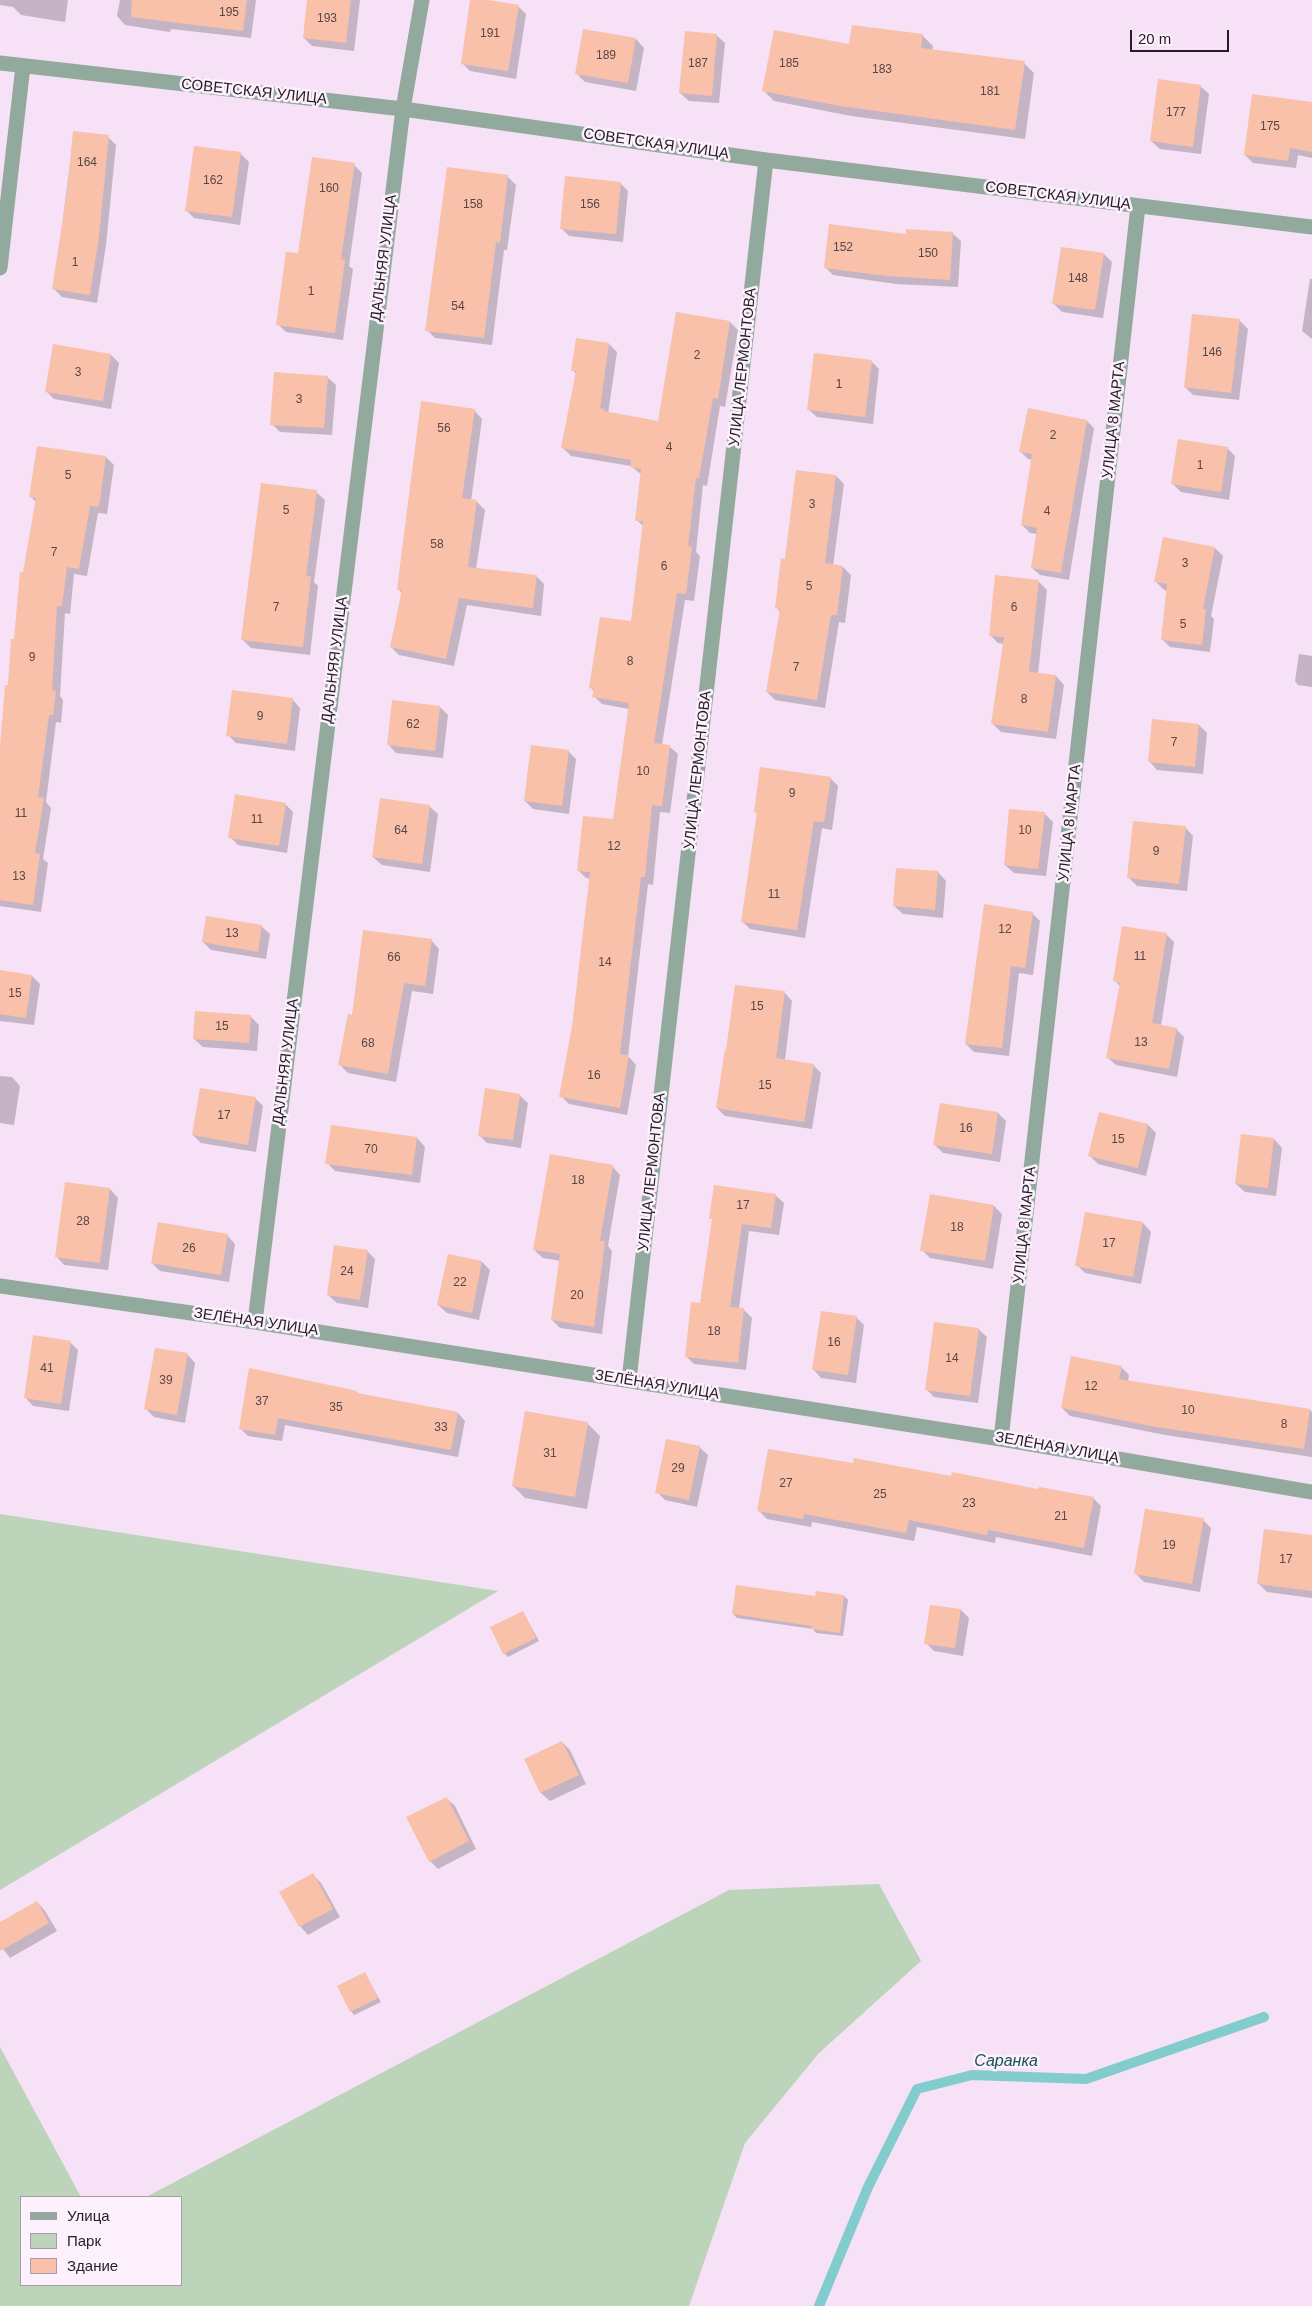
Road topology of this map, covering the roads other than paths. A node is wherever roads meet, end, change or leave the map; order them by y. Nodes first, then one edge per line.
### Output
1 (422, 0) edge
2 (0, 63) edge
3 (23, 66) junction
4 (403, 109) junction
5 (766, 160) junction
6 (1138, 206) junction
7 (1312, 227) edge
8 (0, 268) edge
9 (0, 1286) edge
10 (255, 1322) junction
11 (629, 1380) junction
12 (1001, 1439) junction
13 (1312, 1492) edge

1 - 4 street, ДАЛЬНЯЯ УЛИЦА
2 - 3 street, СОВЕТСКАЯ УЛИЦА
3 - 4 street, СОВЕТСКАЯ УЛИЦА
3 - 8 street
4 - 5 street, СОВЕТСКАЯ УЛИЦА
4 - 10 street, ДАЛЬНЯЯ УЛИЦА
5 - 6 street, СОВЕТСКАЯ УЛИЦА
5 - 11 street, УЛИЦА ЛЕРМОНТОВА
6 - 7 street, СОВЕТСКАЯ УЛИЦА
6 - 12 street, УЛИЦА 8 МАРТА
9 - 10 street, ЗЕЛЁНАЯ УЛИЦА
10 - 11 street, ЗЕЛЁНАЯ УЛИЦА
11 - 12 street, ЗЕЛЁНАЯ УЛИЦА
12 - 13 street, ЗЕЛЁНАЯ УЛИЦА

